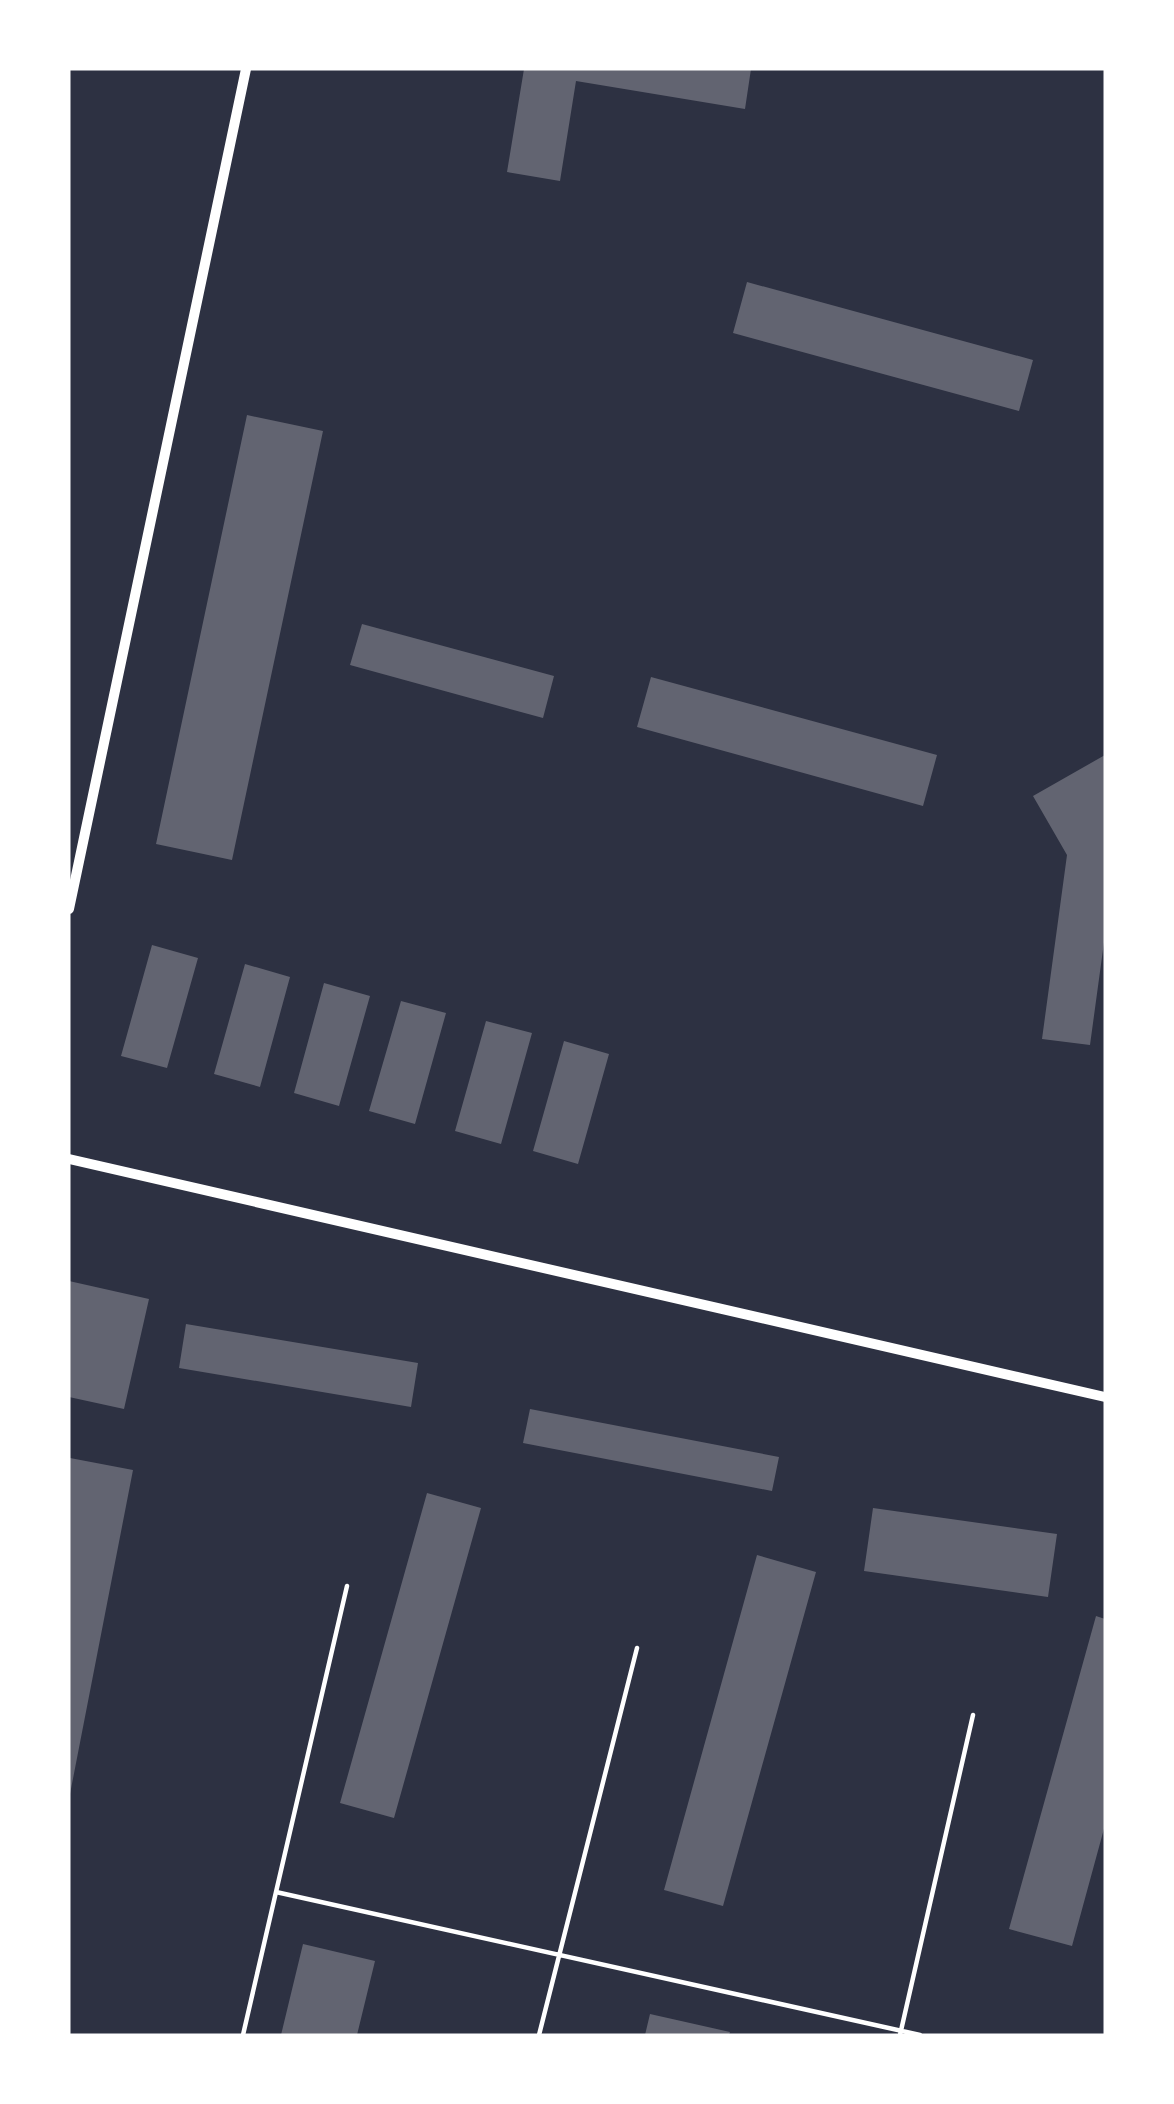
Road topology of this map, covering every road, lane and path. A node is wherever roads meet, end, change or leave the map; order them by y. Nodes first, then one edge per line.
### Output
1 (246, 69) edge
2 (69, 909) edge
3 (69, 1159) edge
4 (1105, 1398) edge
5 (347, 1586) dead end
6 (637, 1648) dead end
7 (973, 1715) dead end
8 (276, 1892) junction
9 (560, 1955) junction
10 (900, 2033) edge
11 (243, 2035) edge
12 (539, 2035) edge
13 (920, 2035) edge

1 - 2 street
3 - 4 street
5 - 8 lane
6 - 9 lane
7 - 10 lane
8 - 9 lane
8 - 11 lane
9 - 10 lane
9 - 12 lane
10 - 13 lane

